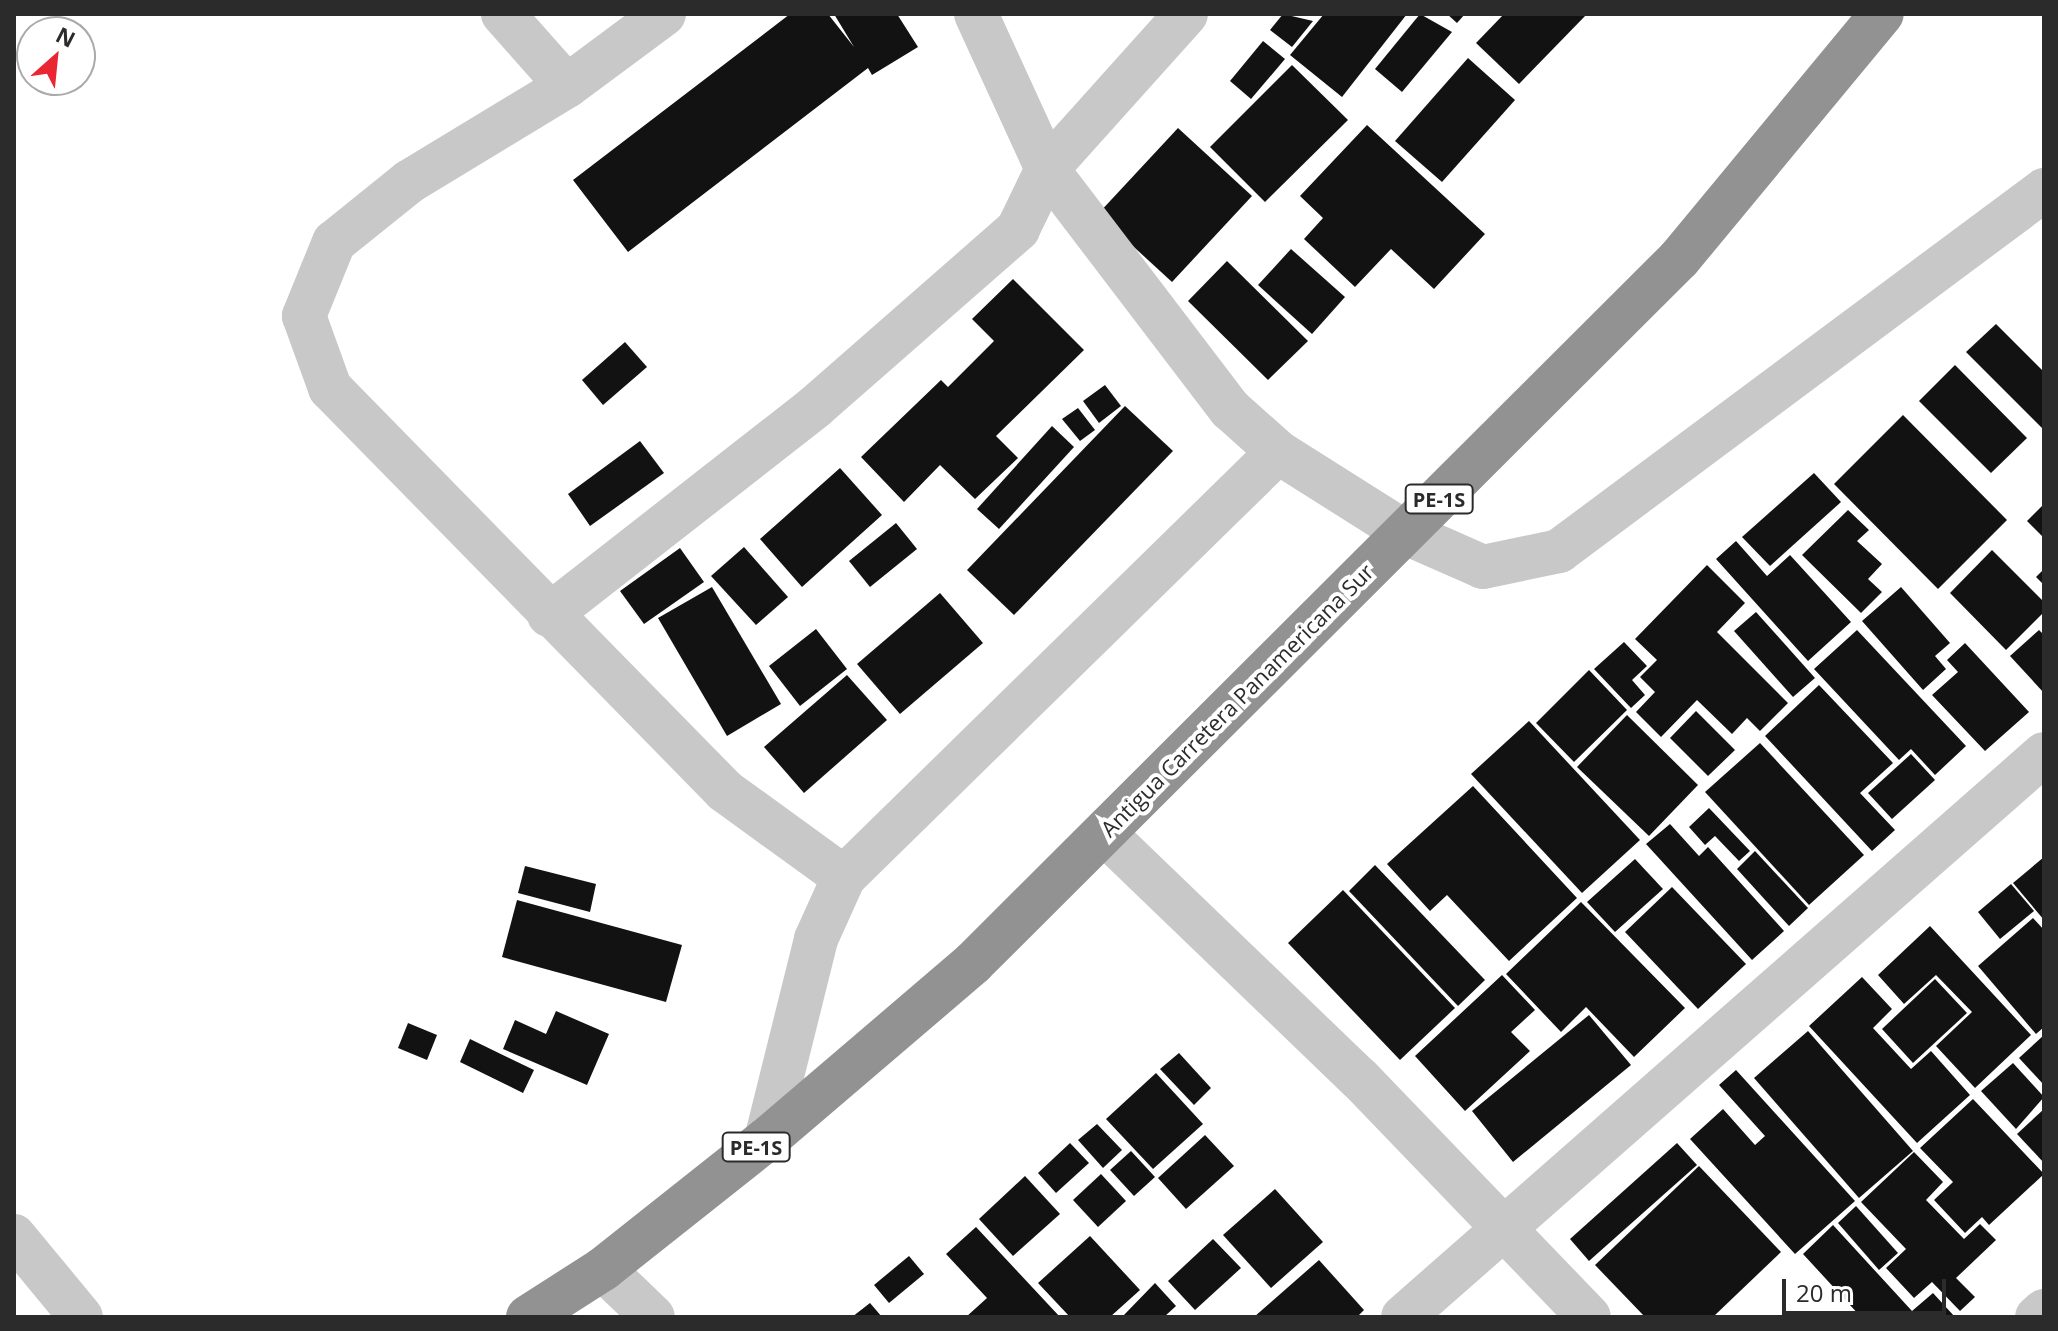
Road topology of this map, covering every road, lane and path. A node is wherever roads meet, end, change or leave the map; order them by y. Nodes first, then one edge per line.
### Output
1 (503, 14) edge
2 (664, 14) edge
3 (976, 14) edge
4 (1186, 14) edge
5 (1871, 18) edge
6 (567, 86) junction
7 (1047, 169) junction
8 (2044, 190) edge
9 (1278, 452) junction
10 (1406, 533) junction
11 (549, 615) junction
12 (2044, 754) edge
13 (1104, 833) junction
14 (844, 877) junction
15 (766, 1140) junction
16 (1507, 1228) junction
17 (14, 1236) edge
18 (603, 1269) junction
19 (2044, 1311) edge
20 (81, 1317) edge
21 (528, 1317) edge
22 (653, 1317) edge
23 (1403, 1317) edge
24 (1589, 1317) edge
25 (2037, 1317) edge

1 - 6 street
2 - 6 street
3 - 7 street
4 - 7 street
5 - 10 highway, Antigua Carretera Panamericana Sur / PE-1S
6 - 11 street
7 - 9 street
7 - 11 street
8 - 10 street
9 - 10 street
9 - 14 street
10 - 13 highway, Antigua Carretera Panamericana Sur / PE-1S
11 - 14 street
12 - 16 street
13 - 15 highway, Antigua Carretera Panamericana Sur / PE-1S
13 - 16 street
14 - 15 street
15 - 18 highway, Antigua Carretera Panamericana Sur / PE-1S
16 - 23 street
16 - 24 street
17 - 20 street
18 - 21 highway, Antigua Carretera Panamericana Sur / PE-1S
18 - 22 street
19 - 25 street

